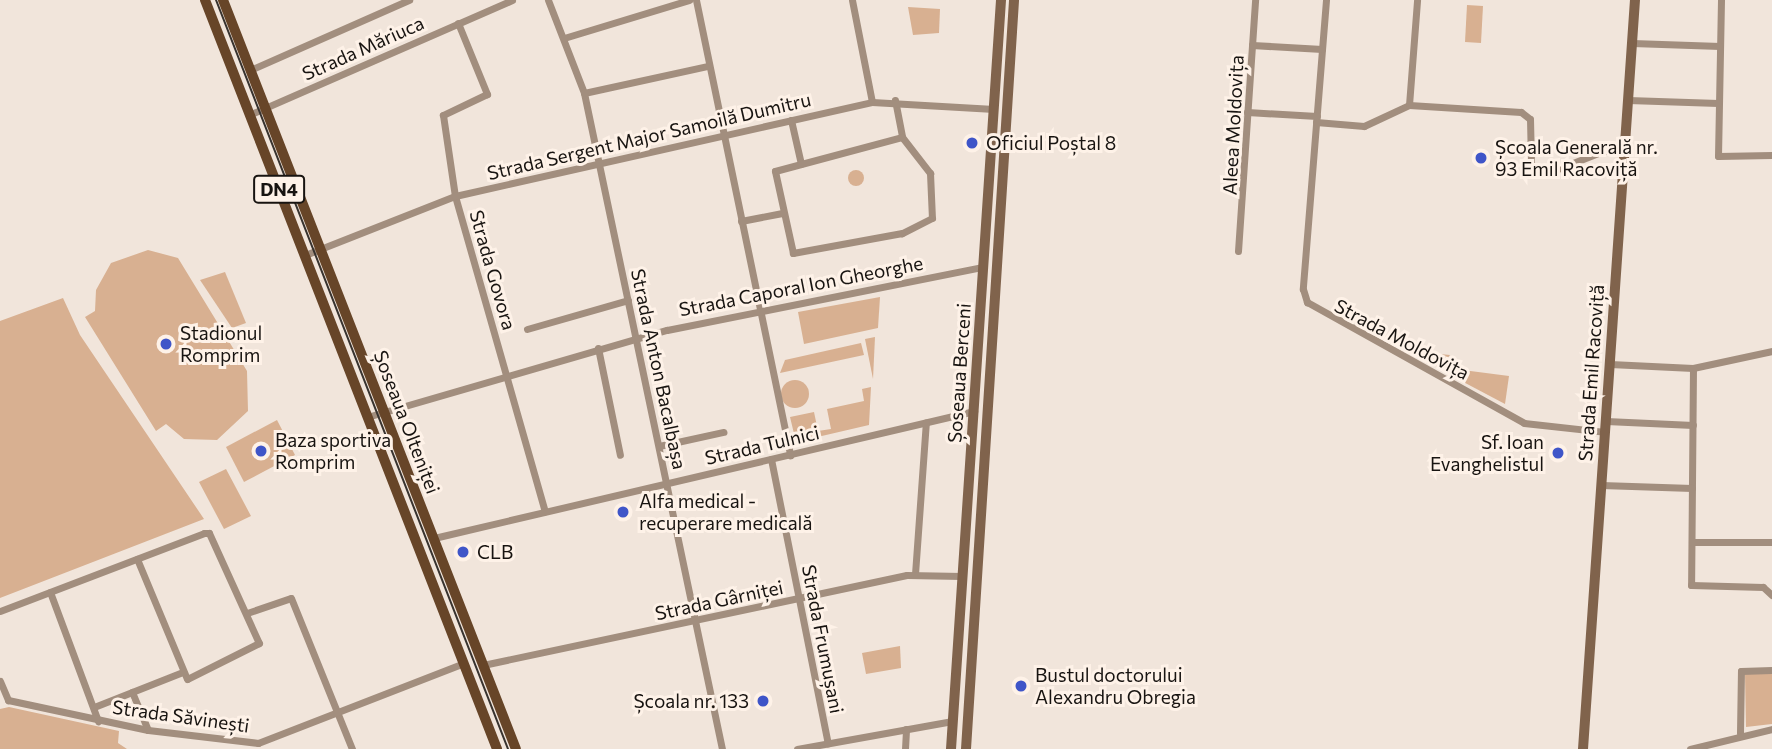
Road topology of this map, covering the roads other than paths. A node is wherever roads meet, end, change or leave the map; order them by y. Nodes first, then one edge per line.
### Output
1 (205, 0) edge
2 (223, 0) edge
3 (409, 0) edge
4 (512, 0) edge
5 (548, 0) edge
6 (689, 0) edge
7 (696, 0) edge
8 (852, 0) edge
9 (1002, 0) edge
10 (1014, 0) edge
11 (1255, 0) edge
12 (1326, 0) edge
13 (1417, 0) edge
14 (1635, 0) edge
15 (1721, 0) edge
16 (393, 3) edge
17 (458, 23) junction
18 (564, 38) junction
19 (1632, 43) junction
20 (1252, 45) junction
21 (1720, 46) junction
22 (1322, 49) junction
23 (708, 66) junction
24 (250, 70) junction
25 (584, 93) junction
26 (895, 100) junction
27 (1628, 100) junction
28 (872, 102) junction
29 (1718, 103) junction
30 (1409, 105) junction
31 (265, 108) junction
32 (994, 109) junction
33 (1247, 112) junction
34 (249, 115) junction
35 (1317, 119) junction
36 (792, 120) junction
37 (723, 136) junction
38 (902, 137) junction
39 (1624, 152) junction
40 (1772, 155) edge
41 (599, 164) junction
42 (801, 164) junction
43 (456, 196) junction
44 (988, 197) junction
45 (1001, 198) junction
46 (782, 213) junction
47 (741, 221) junction
48 (321, 249) junction
49 (1238, 251) dead end
50 (305, 255) junction
51 (983, 267) junction
52 (628, 300) junction
53 (758, 309) junction
54 (527, 329) dead end
55 (636, 338) junction
56 (598, 348) junction
57 (1772, 351) edge
58 (1609, 364) junction
59 (1693, 368) junction
60 (506, 374) junction
61 (384, 411) junction
62 (974, 411) junction
63 (367, 417) junction
64 (1606, 421) junction
65 (926, 422) junction
66 (1693, 425) junction
67 (723, 432) dead end
68 (1605, 432) junction
69 (659, 446) junction
70 (620, 455) dead end
71 (790, 455) junction
72 (771, 460) junction
73 (666, 483) junction
74 (1601, 485) junction
75 (1692, 488) junction
76 (545, 511) junction
77 (965, 532) junction
78 (979, 532) junction
79 (434, 538) junction
80 (1692, 542) junction
81 (1772, 542) edge
82 (137, 559) junction
83 (915, 574) junction
84 (962, 576) junction
85 (50, 592) junction
86 (1772, 595) edge
87 (800, 599) junction
88 (0, 611) edge
89 (247, 613) junction
90 (695, 621) junction
91 (464, 663) junction
92 (483, 665) junction
93 (1772, 670) edge
94 (183, 672) junction
95 (0, 681) edge
96 (955, 682) junction
97 (970, 683) junction
98 (132, 692) junction
99 (94, 708) junction
100 (338, 713) junction
101 (99, 720) junction
102 (953, 721) junction
103 (906, 729) junction
104 (1772, 729) edge
105 (148, 730) junction
106 (1740, 733) junction
107 (828, 743) junction
108 (352, 749) edge
109 (497, 749) edge
110 (516, 749) edge
111 (722, 749) edge
112 (797, 749) edge
113 (905, 749) edge
114 (951, 749) edge
115 (966, 749) edge
116 (1583, 749) edge
117 (1591, 749) edge
118 (1690, 749) edge

1 - 34 main road, Șoseaua Olteniței / DN4
2 - 24 main road, Șoseaua Olteniței / DN4
3 - 16 street
4 - 17 street, Strada Măriuca
5 - 18 street, Strada Anton Bacalbașa
6 - 18 street
7 - 23 street
8 - 28 street
9 - 32 main road, Șoseaua Berceni
10 - 45 main road, Șoseaua Berceni
11 - 20 street, Aleea Moldovița
12 - 22 street, Strada Moldovița
13 - 30 street
14 - 19 main road, Strada Emil Racoviță
15 - 21 street
16 - 24 street
17 - 31 street, Strada Măriuca
17 - 43 street, Strada Govora
18 - 25 street, Strada Anton Bacalbașa
19 - 21 street
19 - 27 main road, Strada Emil Racoviță
20 - 22 street
20 - 33 street, Aleea Moldovița
21 - 29 street
22 - 35 street, Strada Moldovița
23 - 25 street
23 - 37 street
24 - 31 main road, Șoseaua Olteniței / DN4
25 - 41 street, Strada Anton Bacalbașa
26 - 28 street, Strada Sergent Major Samoilă Dumitru
26 - 32 street, Strada Sergent Major Samoilă Dumitru
26 - 38 street
27 - 29 street
27 - 39 main road, Strada Emil Racoviță
28 - 36 street, Strada Sergent Major Samoilă Dumitru
29 - 40 street
30 - 35 street
30 - 39 street
31 - 34 street
31 - 48 main road, Șoseaua Olteniței / DN4
32 - 44 main road, Șoseaua Berceni
33 - 35 street
33 - 49 street, Aleea Moldovița
34 - 50 main road, Șoseaua Olteniței / DN4
35 - 68 street, Strada Moldovița
36 - 37 street, Strada Sergent Major Samoilă Dumitru
36 - 42 street
37 - 41 street, Strada Sergent Major Samoilă Dumitru
37 - 47 street
38 - 42 street
38 - 46 street
39 - 58 main road, Strada Emil Racoviță
41 - 43 street, Strada Sergent Major Samoilă Dumitru
41 - 52 street, Strada Anton Bacalbașa
42 - 46 street
43 - 48 street, Strada Sergent Major Samoilă Dumitru
43 - 60 street, Strada Govora
44 - 45 main road
44 - 51 main road, Șoseaua Berceni
45 - 78 main road, Șoseaua Berceni
46 - 47 street
47 - 53 street
48 - 50 street, Strada Sergent Major Samoilă Dumitru
48 - 61 main road, Șoseaua Olteniței / DN4
50 - 63 main road, Șoseaua Olteniței / DN4
51 - 53 street, Strada Caporal Ion Gheorghe
51 - 62 main road, Șoseaua Berceni
52 - 54 street
52 - 55 street, Strada Anton Bacalbașa
53 - 55 street, Strada Caporal Ion Gheorghe
53 - 71 street
55 - 56 street, Strada Caporal Ion Gheorghe
55 - 69 street, Strada Anton Bacalbașa
56 - 60 street, Strada Caporal Ion Gheorghe
56 - 70 street
57 - 59 street
58 - 59 street
58 - 64 main road, Strada Emil Racoviță
59 - 66 street
60 - 61 street, Strada Caporal Ion Gheorghe
60 - 76 street, Strada Govora
61 - 63 street, Strada Caporal Ion Gheorghe
61 - 79 main road, Șoseaua Olteniței / DN4
62 - 65 street, Strada Tulnici
62 - 77 main road, Șoseaua Berceni
63 - 91 main road, Șoseaua Olteniței / DN4
64 - 66 street
64 - 68 main road, Strada Emil Racoviță
65 - 71 street, Strada Tulnici
65 - 83 street
66 - 75 street
67 - 69 street
68 - 74 main road, Strada Emil Racoviță
69 - 73 street, Strada Anton Bacalbașa
71 - 72 street, Strada Tulnici
72 - 73 street, Strada Tulnici
72 - 87 street, Strada Frumușani
73 - 76 street, Strada Tulnici
73 - 90 street, Strada Anton Bacalbașa
74 - 75 street
74 - 116 main road, Strada Emil Racoviță
75 - 80 street
76 - 79 street, Strada Tulnici
77 - 78 main road
77 - 84 main road, Șoseaua Berceni
78 - 97 main road, Șoseaua Berceni
79 - 92 main road, Șoseaua Olteniței / DN4
80 - 81 street
80 - 86 street
82 - 85 street
82 - 89 street
82 - 94 street
83 - 84 street, Strada Gârniței
83 - 87 street, Strada Gârniței
84 - 96 main road, Șoseaua Berceni
85 - 88 street
85 - 99 street
87 - 90 street, Strada Gârniței
87 - 107 street, Strada Frumușani
89 - 94 street, Strada Săvinești
89 - 100 street
90 - 92 street, Strada Gârniței
90 - 111 street, Strada Anton Bacalbașa
91 - 100 street, Strada Săvinești
91 - 109 main road, Șoseaua Olteniței
92 - 110 main road, Șoseaua Olteniței / DN4
93 - 106 street
94 - 98 street, Strada Săvinești
95 - 101 street, Strada Săvinești
96 - 97 main road
96 - 102 main road, Șoseaua Berceni
97 - 115 main road, Șoseaua Berceni
98 - 99 street, Strada Săvinești
98 - 105 street
99 - 101 street
100 - 105 street, Strada Săvinești
100 - 108 street
101 - 105 street, Strada Săvinești
102 - 103 street
102 - 114 main road, Șoseaua Berceni
103 - 107 street
103 - 113 street
104 - 106 street
106 - 118 street
107 - 112 street
116 - 117 street

